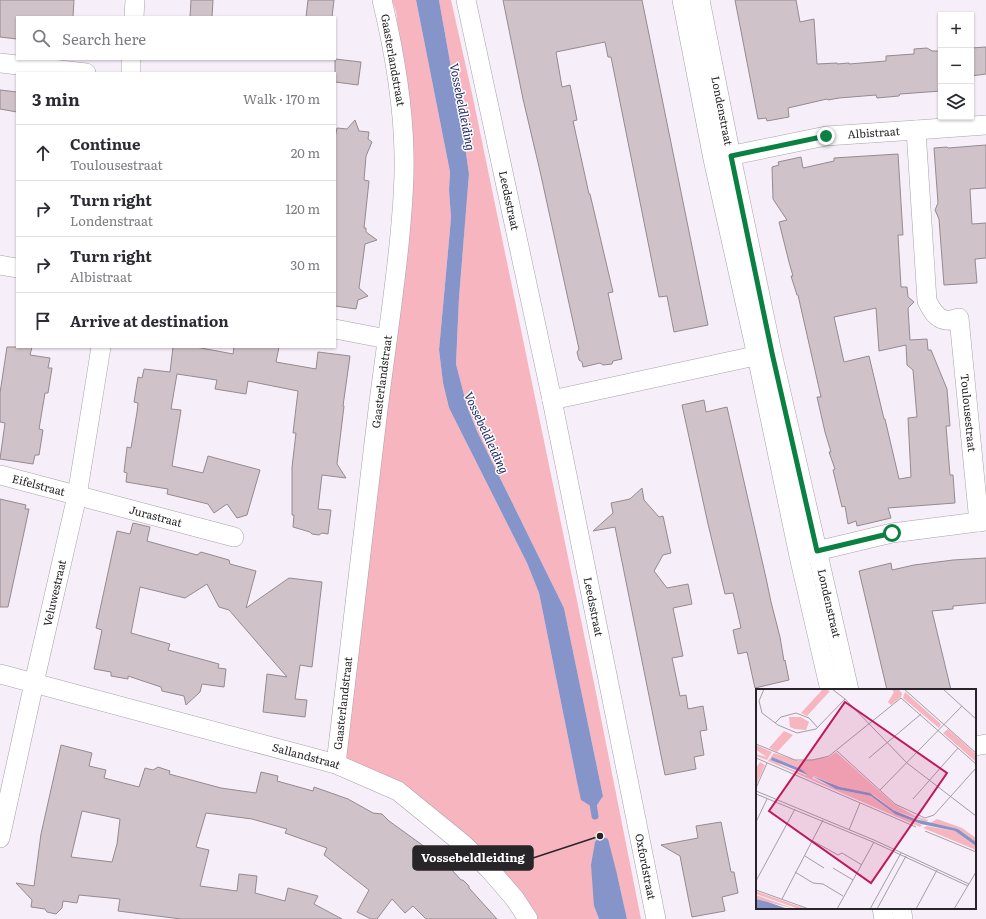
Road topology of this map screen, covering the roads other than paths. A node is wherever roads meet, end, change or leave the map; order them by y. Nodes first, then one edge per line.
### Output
1 (134, 0) edge
2 (382, 0) edge
3 (466, 0) edge
4 (682, 0) edge
5 (700, 0) edge
6 (134, 16) edge
7 (131, 60) edge
8 (0, 63) edge
9 (77, 72) edge
10 (130, 72) edge
11 (986, 125) edge
12 (916, 130) junction
13 (722, 158) junction
14 (0, 265) edge
15 (16, 268) edge
16 (336, 329) edge
17 (387, 339) junction
18 (101, 348) edge
19 (765, 354) junction
20 (552, 400) junction
21 (0, 475) edge
22 (77, 496) junction
23 (983, 522) edge
24 (234, 537) dead end
25 (817, 551) junction
26 (799, 556) junction
27 (0, 674) edge
28 (34, 683) junction
29 (830, 689) edge
30 (849, 689) edge
31 (986, 744) edge
32 (976, 746) edge
33 (336, 764) junction
34 (635, 813) joint
35 (0, 838) edge
36 (882, 909) edge
37 (901, 909) edge
38 (528, 919) edge
39 (656, 919) edge
40 (884, 919) edge
41 (903, 919) edge

1 - 6 street
2 - 17 street, Gaasterlandstraat
3 - 20 street, Leedsstraat
4 - 13 street, Londenstraat
5 - 13 street, Londenstraat
7 - 10 street
8 - 9 street
11 - 12 street, Albistraat
12 - 13 street, Albistraat
12 - 23 street, Toulousestraat
13 - 19 street, Londenstraat
14 - 15 street
16 - 17 street
17 - 33 street, Gaasterlandstraat
18 - 22 street, Veluwestraat
19 - 20 street
19 - 25 street, Londenstraat
19 - 26 street, Londenstraat
20 - 34 street, Leedsstraat
21 - 22 street, Eifelstraat
22 - 24 street, Jurastraat
22 - 28 street, Veluwestraat
23 - 25 street, Toulousestraat
25 - 26 street, Toulousestraat
25 - 30 street, Londenstraat
26 - 29 street, Londenstraat
27 - 28 street, Sallandstraat
28 - 33 street, Sallandstraat
28 - 35 street, Veluwestraat
31 - 32 street
33 - 38 street, Sallandstraat
34 - 39 street, Oxfordstraat
36 - 40 street
37 - 41 street

